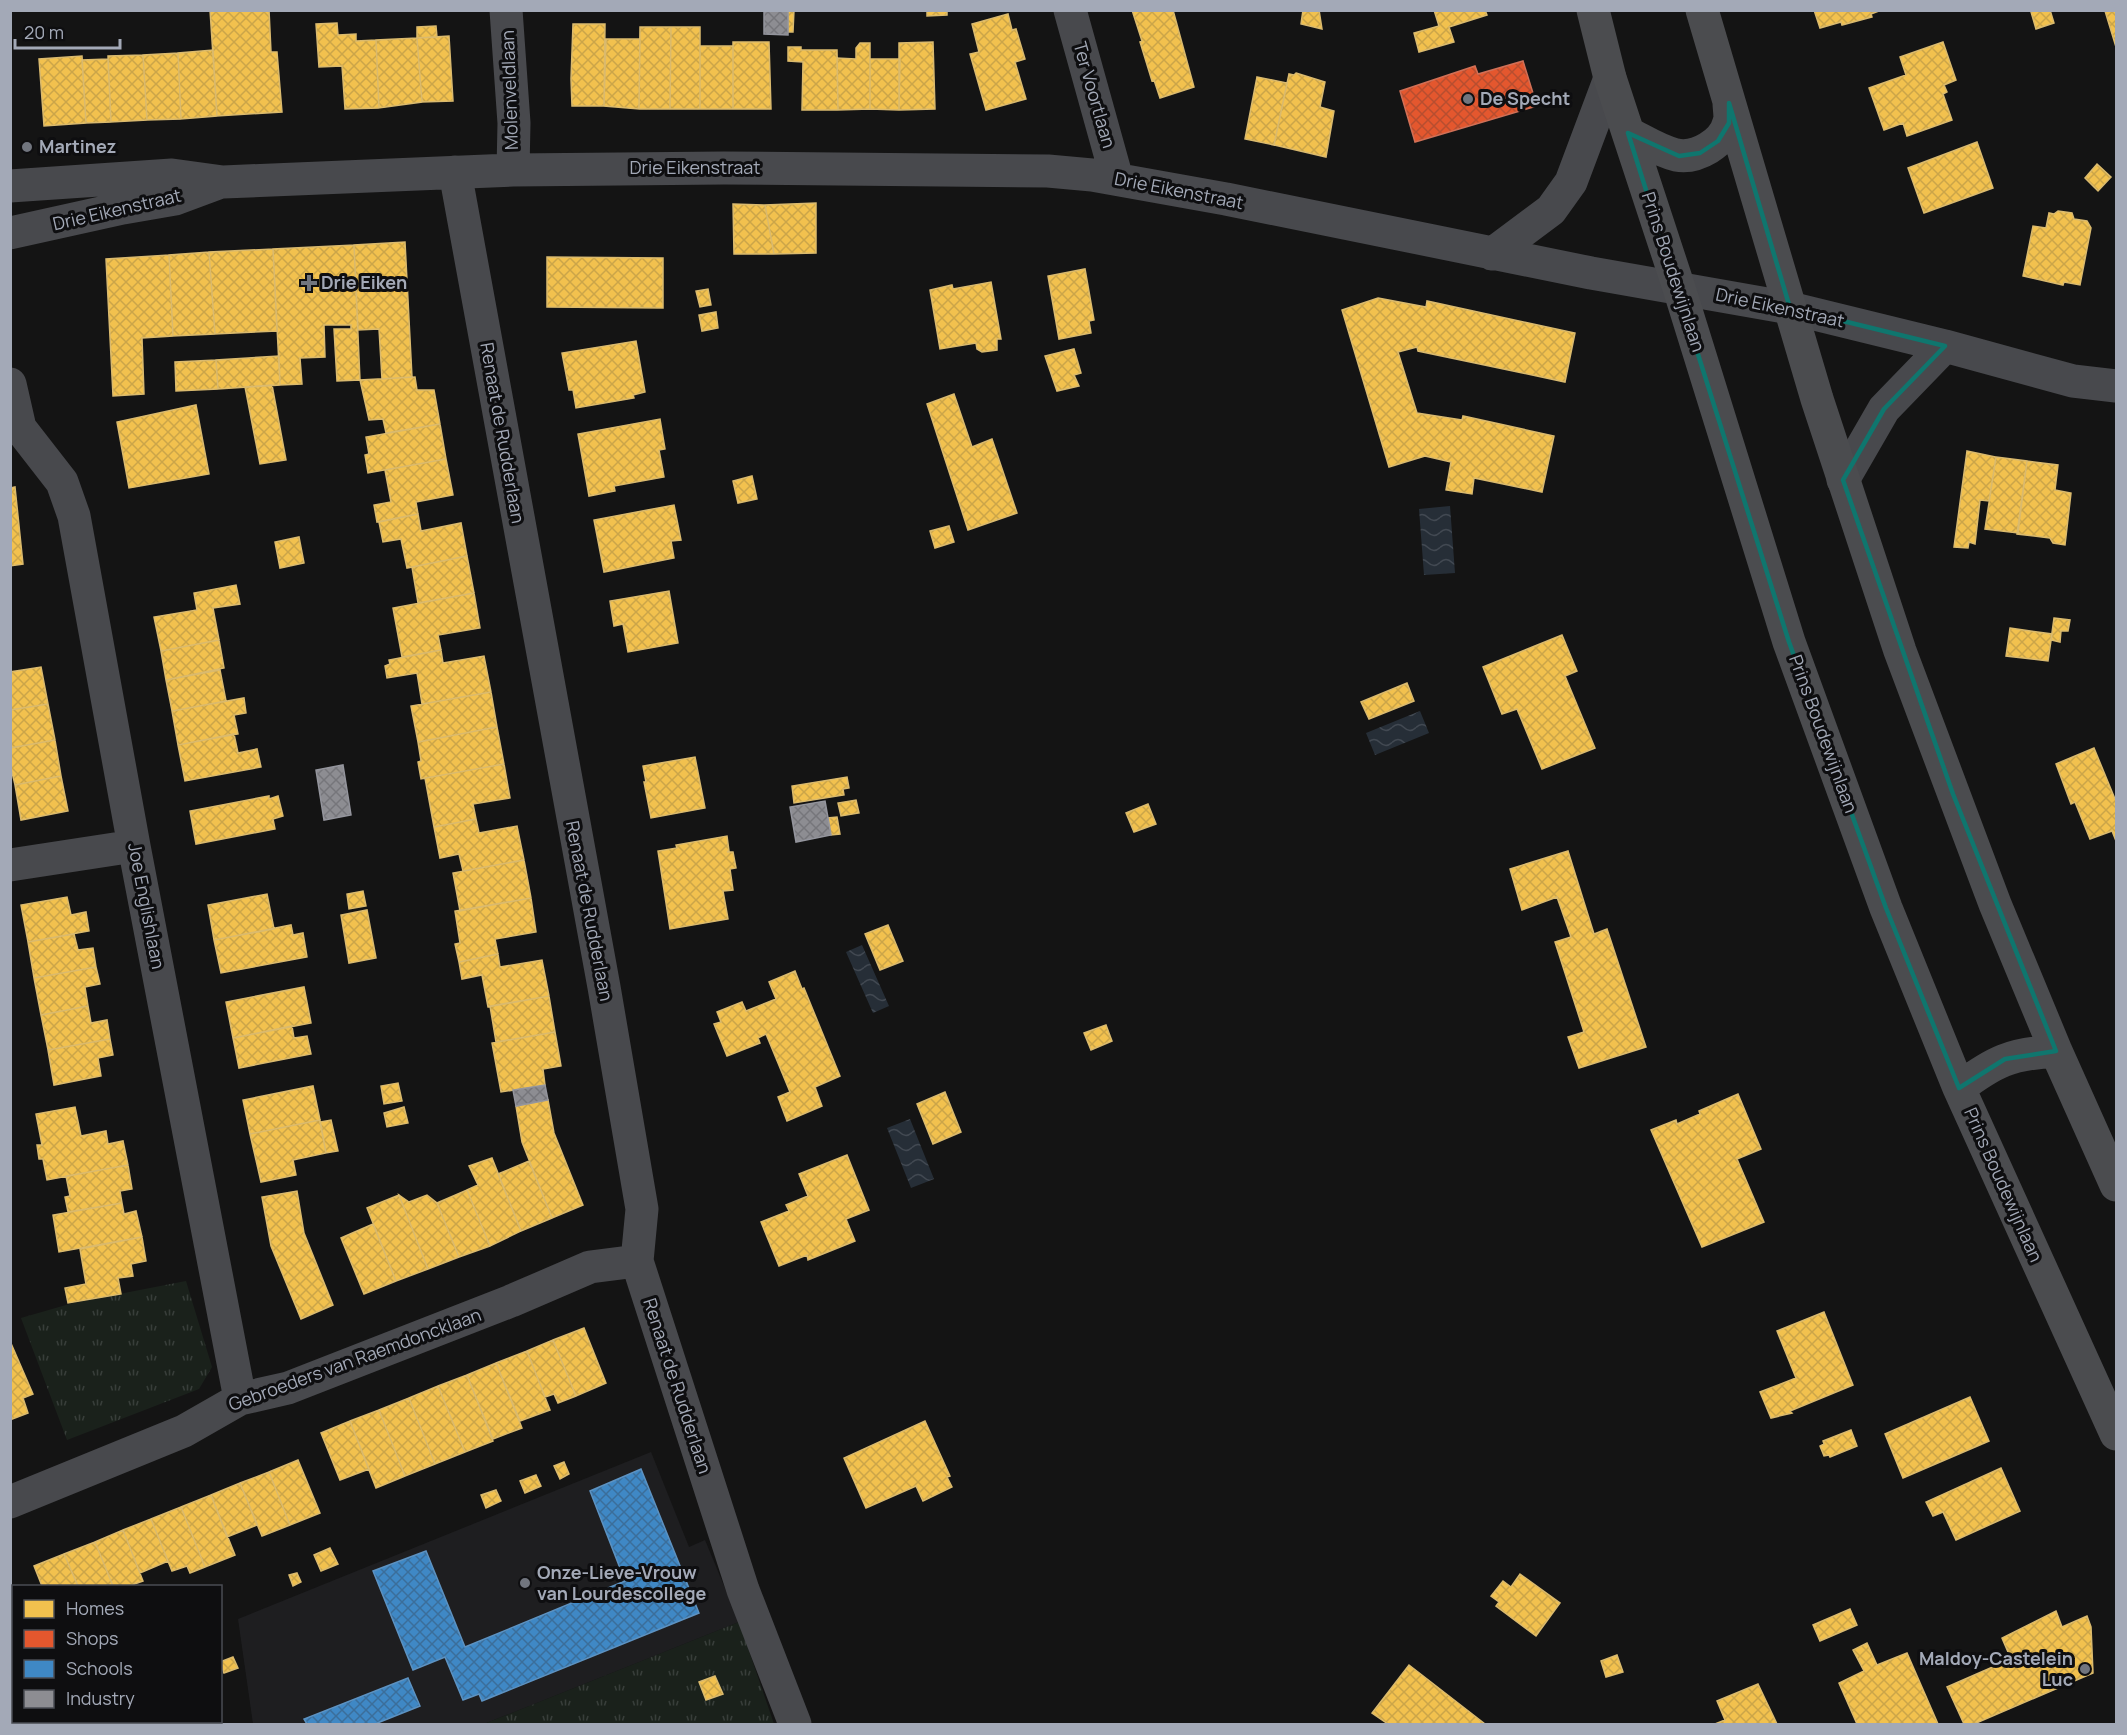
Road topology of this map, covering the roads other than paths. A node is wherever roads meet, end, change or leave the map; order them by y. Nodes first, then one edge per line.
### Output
1 (506, 10) edge
2 (1070, 10) edge
3 (1593, 10) edge
4 (1702, 10) edge
5 (1610, 78) junction
6 (1729, 103) junction
7 (1628, 133) junction
8 (513, 170) junction
9 (455, 172) junction
10 (1117, 179) junction
11 (223, 182) junction
12 (10, 186) edge
13 (10, 233) edge
14 (1492, 254) junction
15 (1679, 288) junction
16 (1790, 308) junction
17 (1945, 346) junction
18 (10, 384) edge
19 (2116, 386) edge
20 (15, 425) edge
21 (1843, 480) junction
22 (134, 846) junction
23 (10, 865) edge
24 (2055, 1051) junction
25 (1959, 1088) junction
26 (2116, 1185) edge
27 (637, 1261) junction
28 (240, 1399) junction
29 (2116, 1434) edge
30 (10, 1502) edge
31 (795, 1725) edge

1 - 8 street, Molenveldlaan
2 - 10 street, Ter Voortlaan
3 - 5 main road, Prins Boudewijnlaan
4 - 6 main road
5 - 7 main road, Prins Boudewijnlaan
5 - 14 street
6 - 7 main road
6 - 16 main road
7 - 15 main road, Prins Boudewijnlaan
8 - 9 street, Drie Eikenstraat
8 - 10 street, Drie Eikenstraat
9 - 11 street, Drie Eikenstraat
9 - 27 street, Renaat de Rudderlaan
10 - 14 street, Drie Eikenstraat
11 - 12 street, Drie Eikenstraat
11 - 13 street, Drie Eikenstraat
14 - 15 street, Drie Eikenstraat
15 - 16 street, Drie Eikenstraat
15 - 25 main road, Prins Boudewijnlaan
16 - 17 street, Drie Eikenstraat
16 - 21 main road
17 - 19 street, Drie Eikenstraat
17 - 21 street
18 - 20 street, Joe Englishlaan
20 - 22 street, Joe Englishlaan
21 - 24 main road
22 - 23 street
22 - 28 street, Joe Englishlaan
24 - 25 main road
24 - 26 main road
25 - 29 main road, Prins Boudewijnlaan
27 - 28 street, Gebroeders van Raemdoncklaan
27 - 31 street, Renaat de Rudderlaan
28 - 30 street, Gebroeders van Raemdoncklaan

